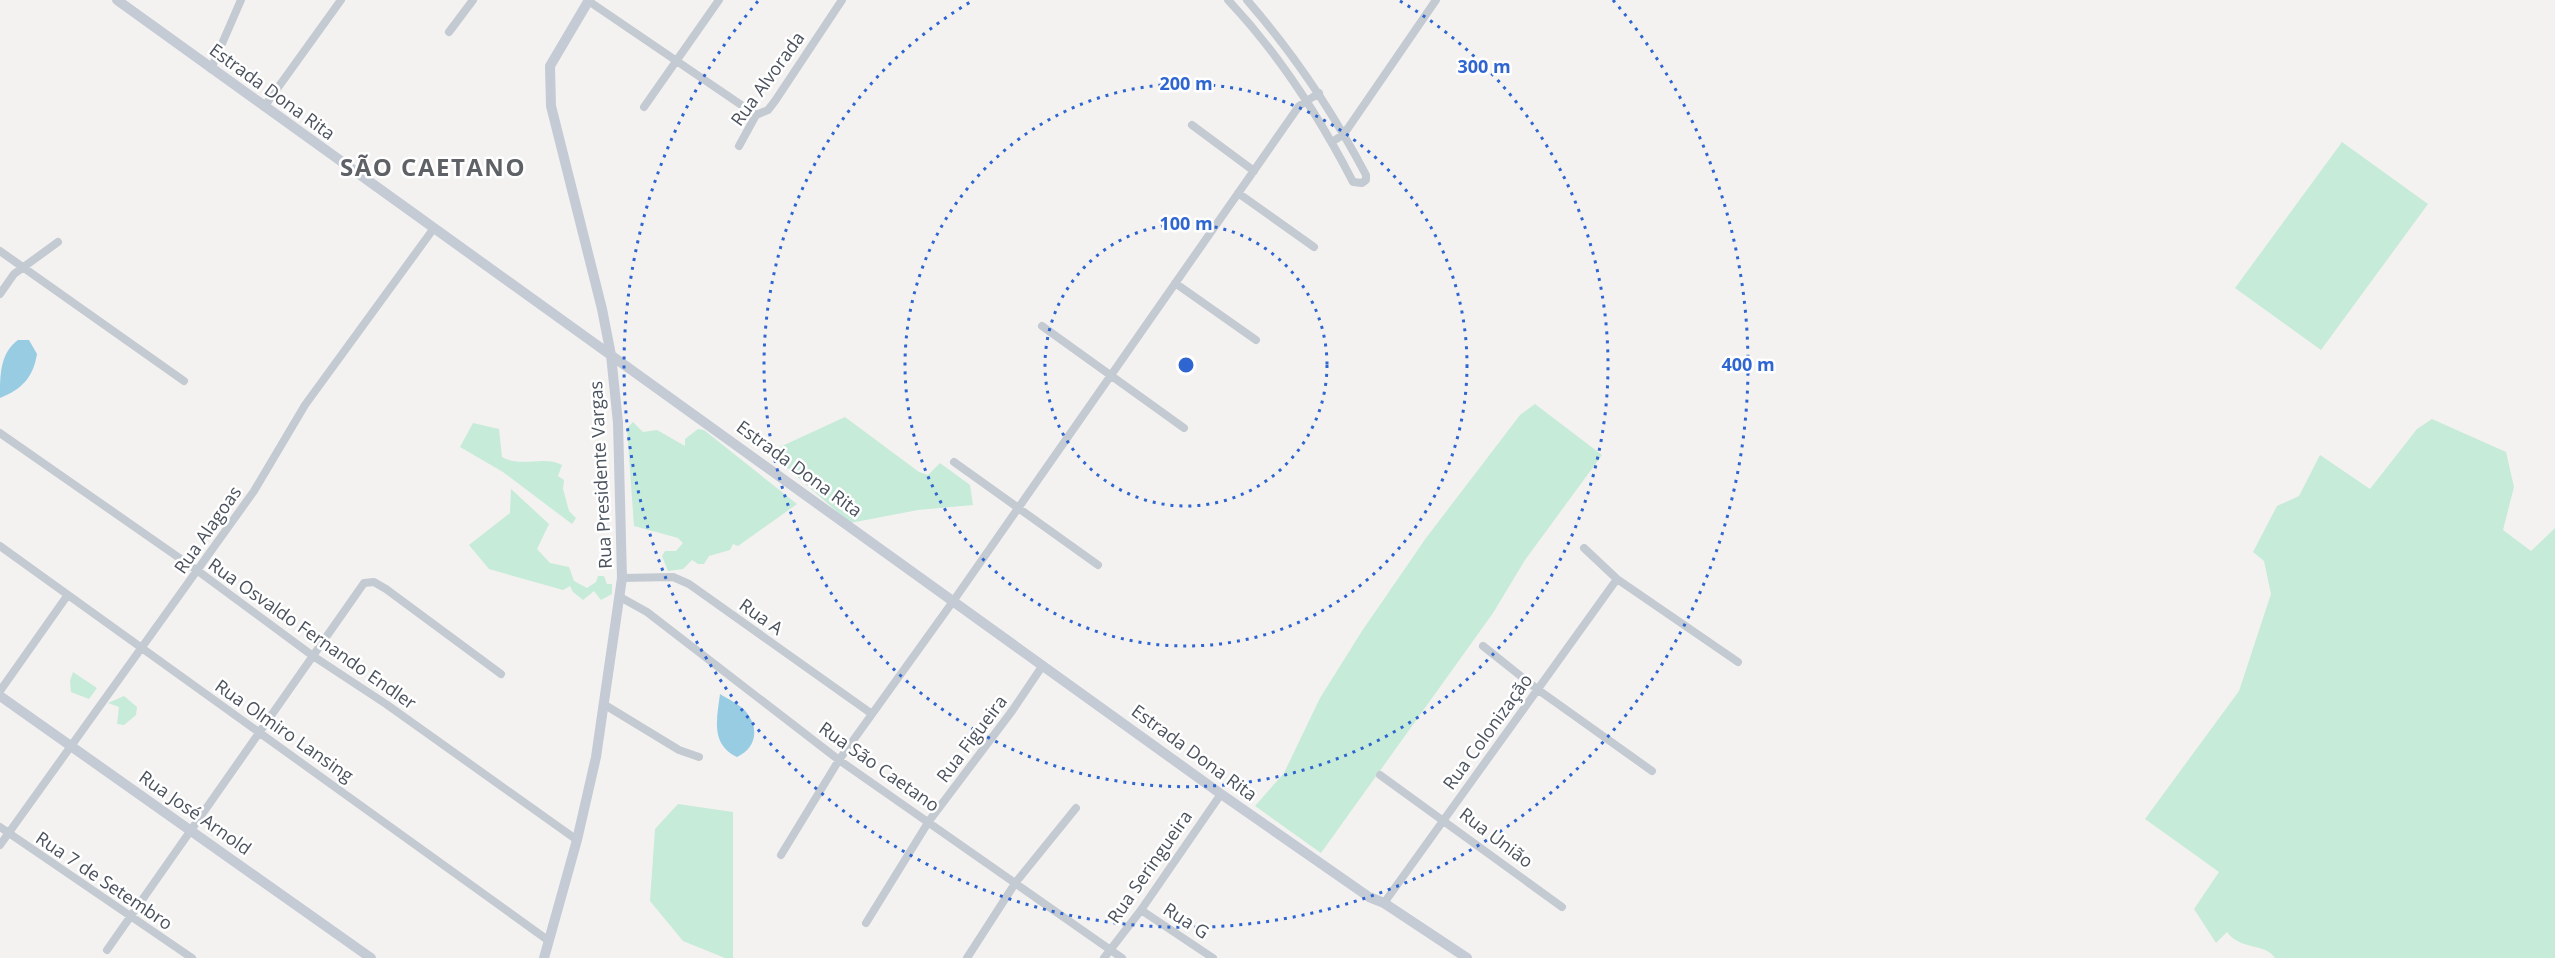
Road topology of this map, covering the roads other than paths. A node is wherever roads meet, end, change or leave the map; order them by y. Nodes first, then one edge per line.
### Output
1 (117, 0) edge
2 (241, 0) edge
3 (341, 0) edge
4 (472, 0) edge
5 (588, 0) edge
6 (719, 0) edge
7 (842, 0) edge
8 (1228, 0) edge
9 (1247, 0) edge
10 (1436, 0) edge
11 (449, 32) dead end
12 (676, 63) junction
13 (211, 69) junction
14 (1319, 93) junction
15 (1307, 101) junction
16 (264, 107) junction
17 (644, 107) dead end
18 (756, 116) junction
19 (1191, 125) dead end
20 (1344, 134) junction
21 (1332, 142) junction
22 (739, 146) dead end
23 (1254, 171) junction
24 (1238, 193) junction
25 (434, 228) junction
26 (58, 242) dead end
27 (1314, 247) dead end
28 (0, 251) edge
29 (22, 267) junction
30 (1175, 283) junction
31 (0, 294) edge
32 (1042, 326) dead end
33 (1257, 340) dead end
34 (611, 355) junction
35 (1111, 376) junction
36 (184, 381) dead end
37 (1184, 428) dead end
38 (0, 433) edge
39 (954, 462) dead end
40 (1018, 508) junction
41 (0, 546) edge
42 (1584, 548) dead end
43 (1098, 565) dead end
44 (198, 571) junction
45 (622, 578) junction
46 (1617, 579) junction
47 (67, 596) junction
48 (620, 597) junction
49 (954, 600) junction
50 (1483, 646) dead end
51 (141, 647) junction
52 (313, 656) junction
53 (1738, 662) dead end
54 (1043, 665) junction
55 (501, 674) dead end
56 (1537, 689) junction
57 (0, 691) edge
58 (0, 696) edge
59 (605, 705) junction
60 (872, 714) junction
61 (258, 730) junction
62 (69, 746) junction
63 (699, 757) dead end
64 (839, 760) junction
65 (1652, 771) dead end
66 (1380, 775) dead end
67 (1221, 794) junction
68 (1076, 808) dead end
69 (1443, 818) junction
70 (929, 820) junction
71 (0, 827) edge
72 (190, 829) junction
73 (7, 833) junction
74 (577, 840) junction
75 (0, 845) edge
76 (781, 855) dead end
77 (1016, 882) junction
78 (1384, 903) junction
79 (1562, 907) dead end
80 (1141, 910) junction
81 (129, 917) junction
82 (866, 923) dead end
83 (549, 941) junction
84 (1110, 949) junction
85 (106, 950) dead end
86 (192, 958) edge
87 (371, 958) edge
88 (544, 958) edge
89 (967, 958) edge
90 (1104, 958) edge
91 (1122, 958) edge
92 (1214, 958) edge
93 (1467, 958) edge

1 - 13 main road, Estrada Dona Rita
2 - 13 street
3 - 16 street
4 - 11 street
5 - 12 street
5 - 34 main road, Rua Presidente Vargas
6 - 12 street
7 - 18 street, Rua Alvorada
8 - 15 street
9 - 14 street
10 - 20 street
12 - 17 street
12 - 18 street
13 - 16 main road, Estrada Dona Rita
14 - 15 street
14 - 20 street
15 - 21 street
15 - 23 street
16 - 25 main road, Estrada Dona Rita
18 - 22 street, Rua Alvorada
19 - 23 street
20 - 21 street
20 - 21 street
23 - 24 street
24 - 27 street
24 - 30 street
25 - 34 main road, Estrada Dona Rita
25 - 44 street, Rua Alagoas
26 - 29 street
28 - 29 street
29 - 31 street
29 - 36 street
30 - 33 street
30 - 35 street
32 - 35 street
34 - 45 main road, Rua Presidente Vargas
34 - 49 main road, Estrada Dona Rita
35 - 37 street
35 - 40 street
38 - 44 street, Rua Osvaldo Fernando Endler
39 - 40 street
40 - 43 street
40 - 49 street
41 - 47 street, Rua Olmiro Lansing
42 - 46 street
44 - 51 street, Rua Alagoas
44 - 52 street, Rua Osvaldo Fernando Endler
45 - 48 main road, Rua Presidente Vargas
45 - 60 street, Rua A
46 - 53 street
46 - 56 street, Rua Colonização
47 - 51 street, Rua Olmiro Lansing
47 - 57 street
48 - 59 main road, Rua Presidente Vargas
48 - 64 street, Rua São Caetano
49 - 54 main road, Estrada Dona Rita
49 - 60 street
50 - 56 street
51 - 61 street, Rua Olmiro Lansing
51 - 62 street, Rua Alagoas
52 - 55 street
52 - 61 street
52 - 74 street, Rua Osvaldo Fernando Endler
54 - 67 main road, Estrada Dona Rita
54 - 70 street, Rua Figueira
56 - 65 street
56 - 69 street, Rua Colonização
58 - 62 main road, Rua José Arnold
59 - 63 street
59 - 74 main road, Rua Presidente Vargas
60 - 64 street
61 - 72 street
61 - 83 street, Rua Olmiro Lansing
62 - 72 main road, Rua José Arnold
62 - 73 street, Rua Alagoas
64 - 70 street, Rua São Caetano
64 - 76 street
66 - 69 street, Rua União
67 - 78 main road, Estrada Dona Rita
67 - 80 street, Rua Seringueira
68 - 77 street
69 - 78 street, Rua Colonização
69 - 79 street, Rua União
70 - 77 street, Rua São Caetano
70 - 82 street, Rua Figueira
71 - 73 street, Rua 7 de Setembro
72 - 81 street
72 - 87 main road, Rua José Arnold
73 - 75 street, Rua Alagoas
73 - 81 street, Rua 7 de Setembro
74 - 83 main road, Rua Presidente Vargas
77 - 84 street, Rua São Caetano
77 - 89 street
78 - 93 main road, Estrada Dona Rita
80 - 84 street, Rua Seringueira
80 - 92 street, Rua G
81 - 85 street
81 - 86 street, Rua 7 de Setembro
83 - 88 main road, Rua Presidente Vargas
84 - 90 street, Rua Seringueira
84 - 91 street, Rua São Caetano

